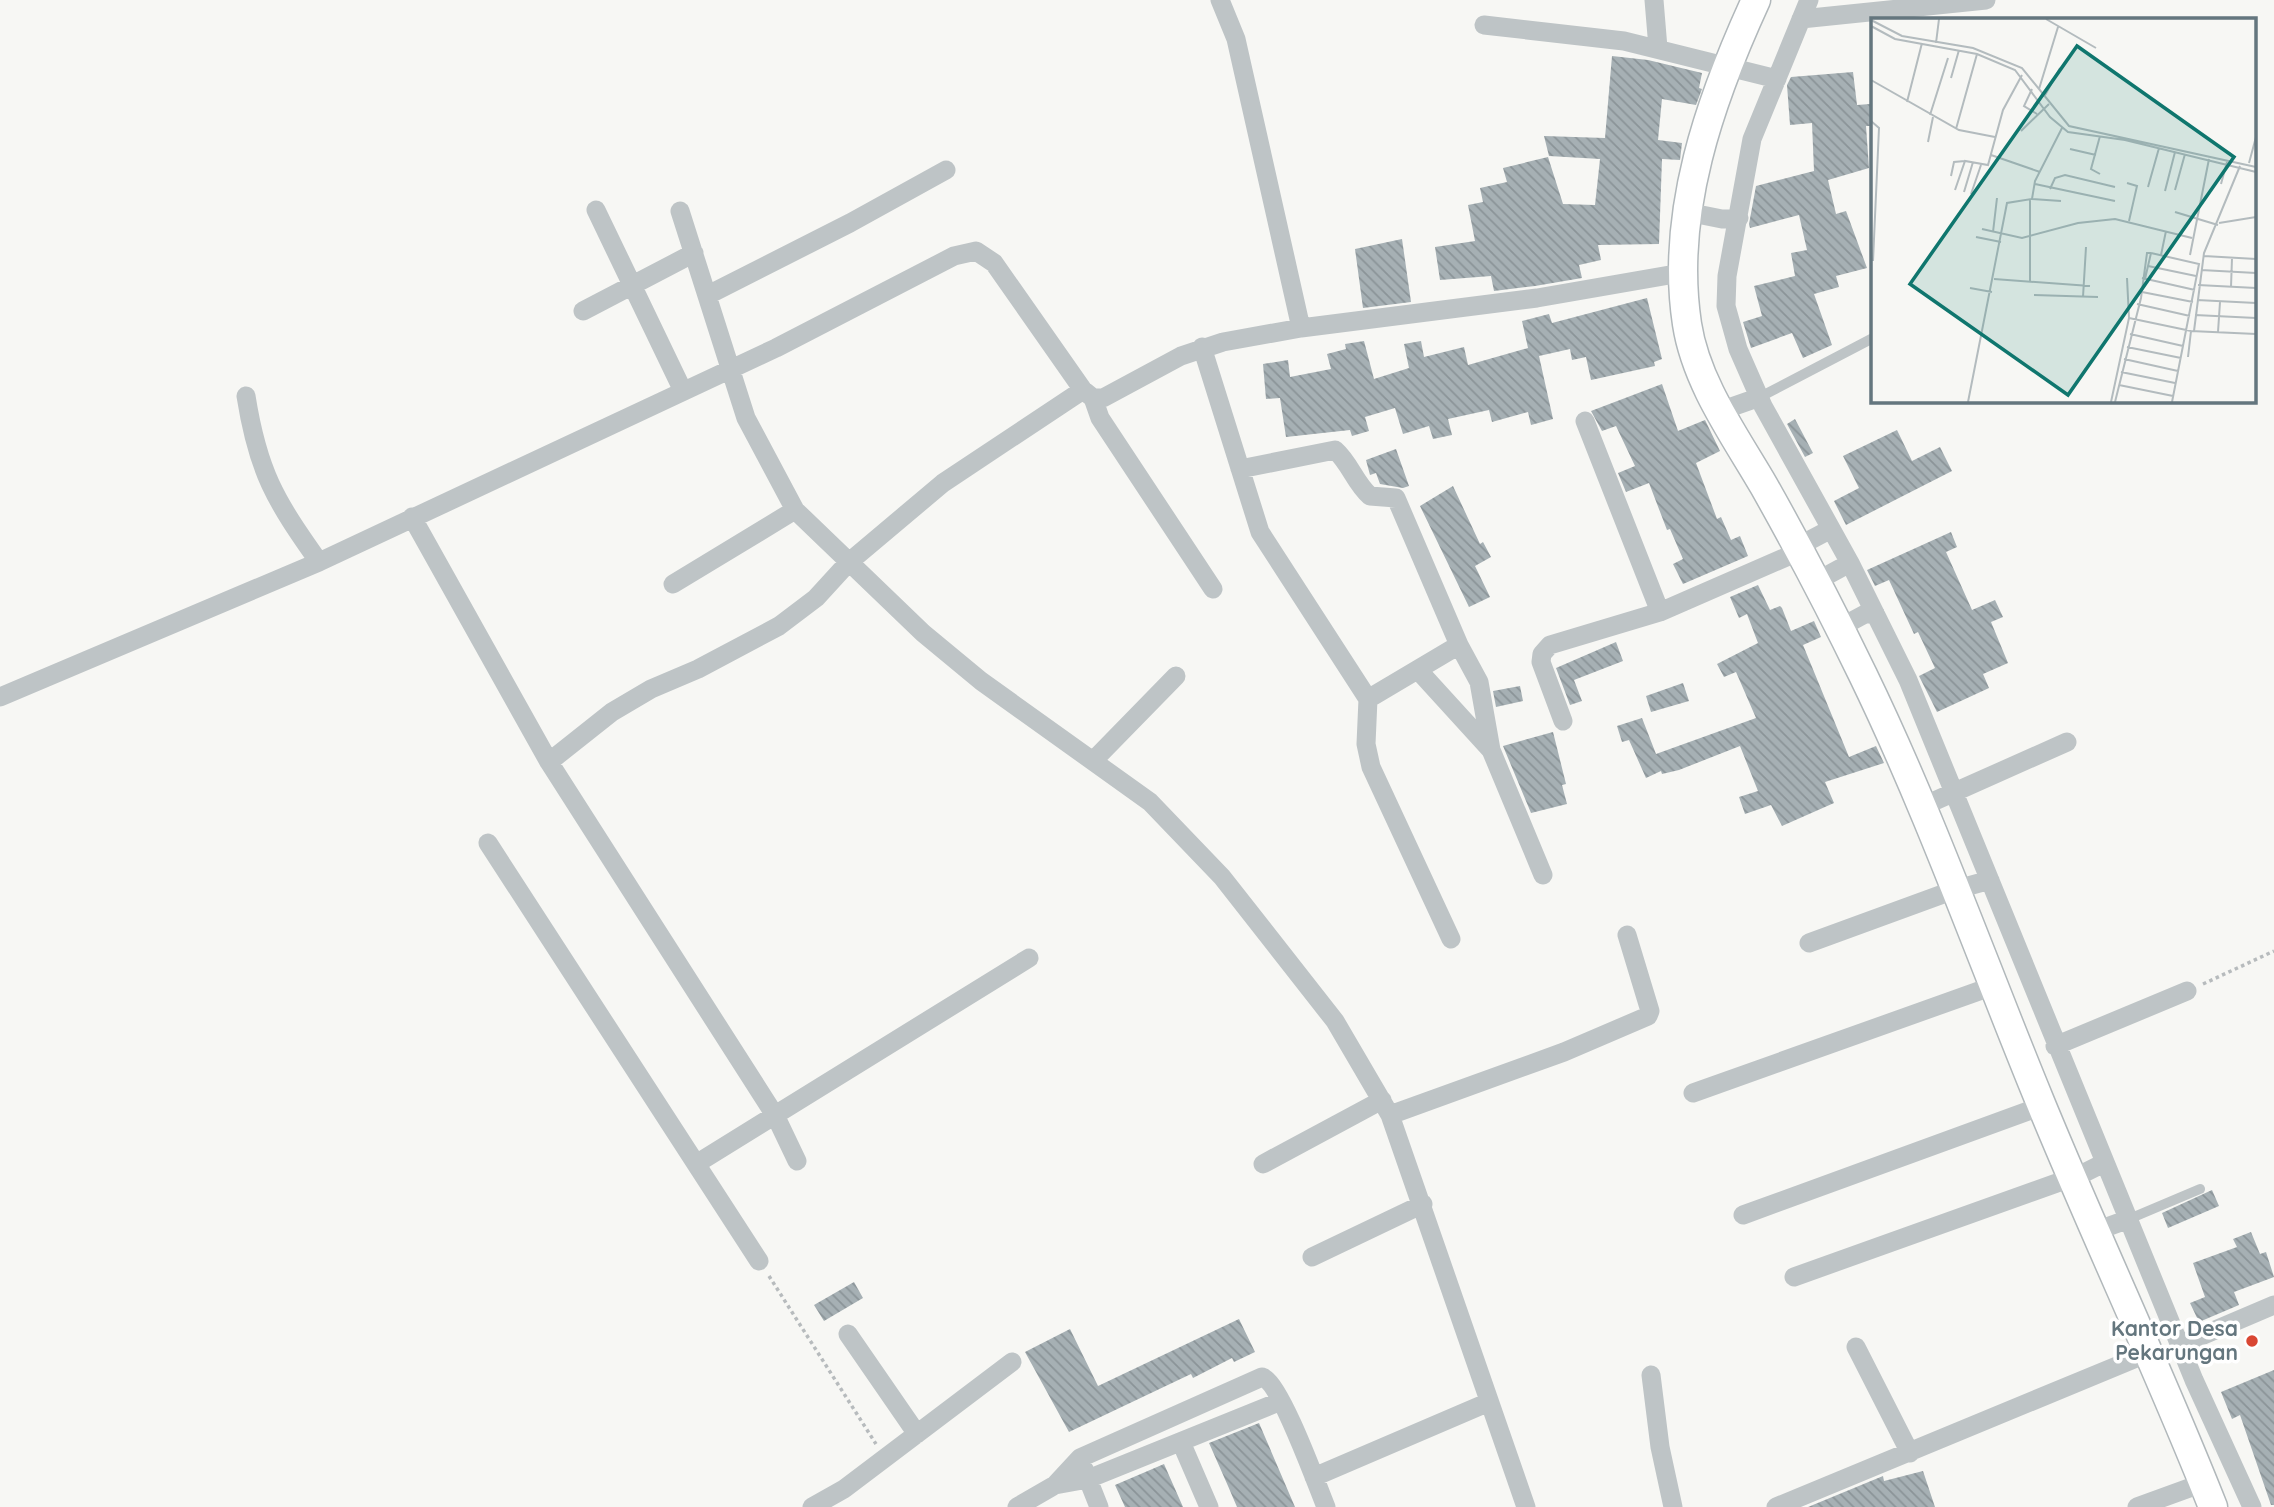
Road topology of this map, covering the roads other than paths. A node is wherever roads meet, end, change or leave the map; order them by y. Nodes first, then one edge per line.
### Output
1 (1220, 0) edge
2 (1654, 0) edge
3 (1756, 0) edge
4 (1808, 0) edge
5 (1986, 0) edge
6 (1801, 19) junction
7 (1484, 25) dead end
8 (1658, 48) junction
9 (1733, 66) junction
10 (1771, 77) junction
11 (946, 170) dead end
12 (596, 209) dead end
13 (680, 211) dead end
14 (1692, 213) junction
15 (1730, 218) junction
16 (694, 253) junction
17 (1681, 273) junction
18 (631, 286) junction
19 (708, 295) junction
20 (583, 311) dead end
21 (1301, 327) junction
22 (1871, 339) edge
23 (1202, 347) junction
24 (731, 369) junction
25 (683, 391) junction
26 (1088, 394) junction
27 (246, 396) dead end
28 (1758, 398) junction
29 (1726, 409) junction
30 (1585, 421) dead end
31 (1240, 468) junction
32 (1779, 474) junction
33 (795, 510) junction
34 (412, 517) junction
35 (1803, 521) junction
36 (319, 562) junction
37 (848, 563) junction
38 (1833, 573) junction
39 (673, 584) dead end
40 (1213, 589) dead end
41 (1660, 612) junction
42 (1858, 619) junction
43 (1459, 645) junction
44 (1418, 670) junction
45 (1176, 676) dead end
46 (0, 698) edge
47 (1368, 699) junction
48 (1563, 721) dead end
49 (2067, 742) dead end
50 (1491, 750) junction
51 (1094, 760) junction
52 (549, 762) junction
53 (1939, 800) junction
54 (488, 843) dead end
55 (1543, 875) dead end
56 (1987, 881) junction
57 (1960, 889) junction
58 (1627, 935) dead end
59 (1451, 939) dead end
60 (1809, 943) dead end
61 (1029, 958) dead end
62 (1993, 986) junction
63 (2187, 992) road end
64 (2055, 1046) junction
65 (1693, 1093) dead end
66 (2042, 1106) junction
67 (1386, 1108) junction
68 (776, 1117) junction
69 (797, 1161) dead end
70 (696, 1164) junction
71 (1263, 1164) dead end
72 (2089, 1170) junction
73 (2200, 1189) dead end
74 (1423, 1204) junction
75 (1743, 1215) dead end
76 (2126, 1219) junction
77 (2099, 1229) junction
78 (1312, 1257) dead end
79 (759, 1261) road end
80 (1794, 1277) dead end
81 (2274, 1305) edge
82 (848, 1334) dead end
83 (2180, 1345) junction
84 (1856, 1348) dead end
85 (2146, 1354) junction
86 (1012, 1362) dead end
87 (1651, 1375) dead end
88 (1281, 1401) junction
89 (1489, 1402) junction
90 (917, 1434) junction
91 (1181, 1442) junction
92 (1910, 1453) junction
93 (1080, 1458) junction
94 (1314, 1477) junction
95 (1088, 1479) junction
96 (1055, 1485) junction
97 (2208, 1495) edge
98 (812, 1507) edge
99 (1017, 1507) edge
100 (1099, 1507) edge
101 (1209, 1507) edge
102 (1326, 1507) edge
103 (1526, 1507) edge
104 (1673, 1507) edge
105 (1776, 1507) edge
106 (2137, 1507) edge
107 (2252, 1507) edge

1 - 21 street
2 - 8 street
3 - 9 street
4 - 6 street
5 - 6 street
6 - 10 street
7 - 8 street
8 - 9 street
9 - 10 street
9 - 14 street
10 - 15 street
11 - 19 street
12 - 18 street
13 - 16 street
14 - 15 street
14 - 17 street
15 - 28 street
16 - 18 street
16 - 19 street
17 - 21 street
17 - 29 street
18 - 20 street
18 - 25 street
19 - 24 street
21 - 23 street
22 - 28 lane
23 - 26 street
23 - 31 street
24 - 25 street
24 - 26 street
24 - 33 street
25 - 34 street
26 - 37 street
26 - 40 street
27 - 36 street
28 - 29 street
28 - 32 street
29 - 32 street
30 - 41 street
31 - 43 street
31 - 47 street
32 - 35 street
32 - 35 street
33 - 37 street
33 - 39 street
34 - 36 street
34 - 52 street
35 - 38 street
35 - 38 street
35 - 41 street
36 - 46 street
37 - 51 street
37 - 52 street
38 - 42 street
38 - 42 street
41 - 48 street
42 - 53 street
42 - 53 street
43 - 44 street
43 - 50 street
44 - 47 street
44 - 50 street
45 - 51 street
47 - 59 street
49 - 53 street
50 - 55 street
51 - 67 street
52 - 68 street
53 - 56 street
53 - 57 street
54 - 70 street
56 - 57 street
56 - 64 street
57 - 60 street
57 - 62 street
58 - 67 street
61 - 68 street
62 - 65 street
62 - 66 street
63 - 64 street
64 - 72 street
66 - 72 street
66 - 75 street
67 - 71 street
67 - 74 street
68 - 69 street
68 - 70 street
70 - 79 street
72 - 76 street
72 - 77 street
72 - 80 street
73 - 76 lane
74 - 78 street
74 - 89 street
76 - 77 street
76 - 83 street
77 - 85 street
81 - 83 street
82 - 90 street
83 - 107 street
84 - 92 street
85 - 92 street
85 - 97 street
86 - 90 street
87 - 104 street
88 - 91 street
88 - 93 street
88 - 94 street
89 - 94 street
89 - 103 street
90 - 98 street
91 - 95 street
91 - 101 street
92 - 105 street
93 - 95 street
93 - 96 street
94 - 102 street
95 - 96 street
95 - 100 street
96 - 99 street
97 - 106 street

